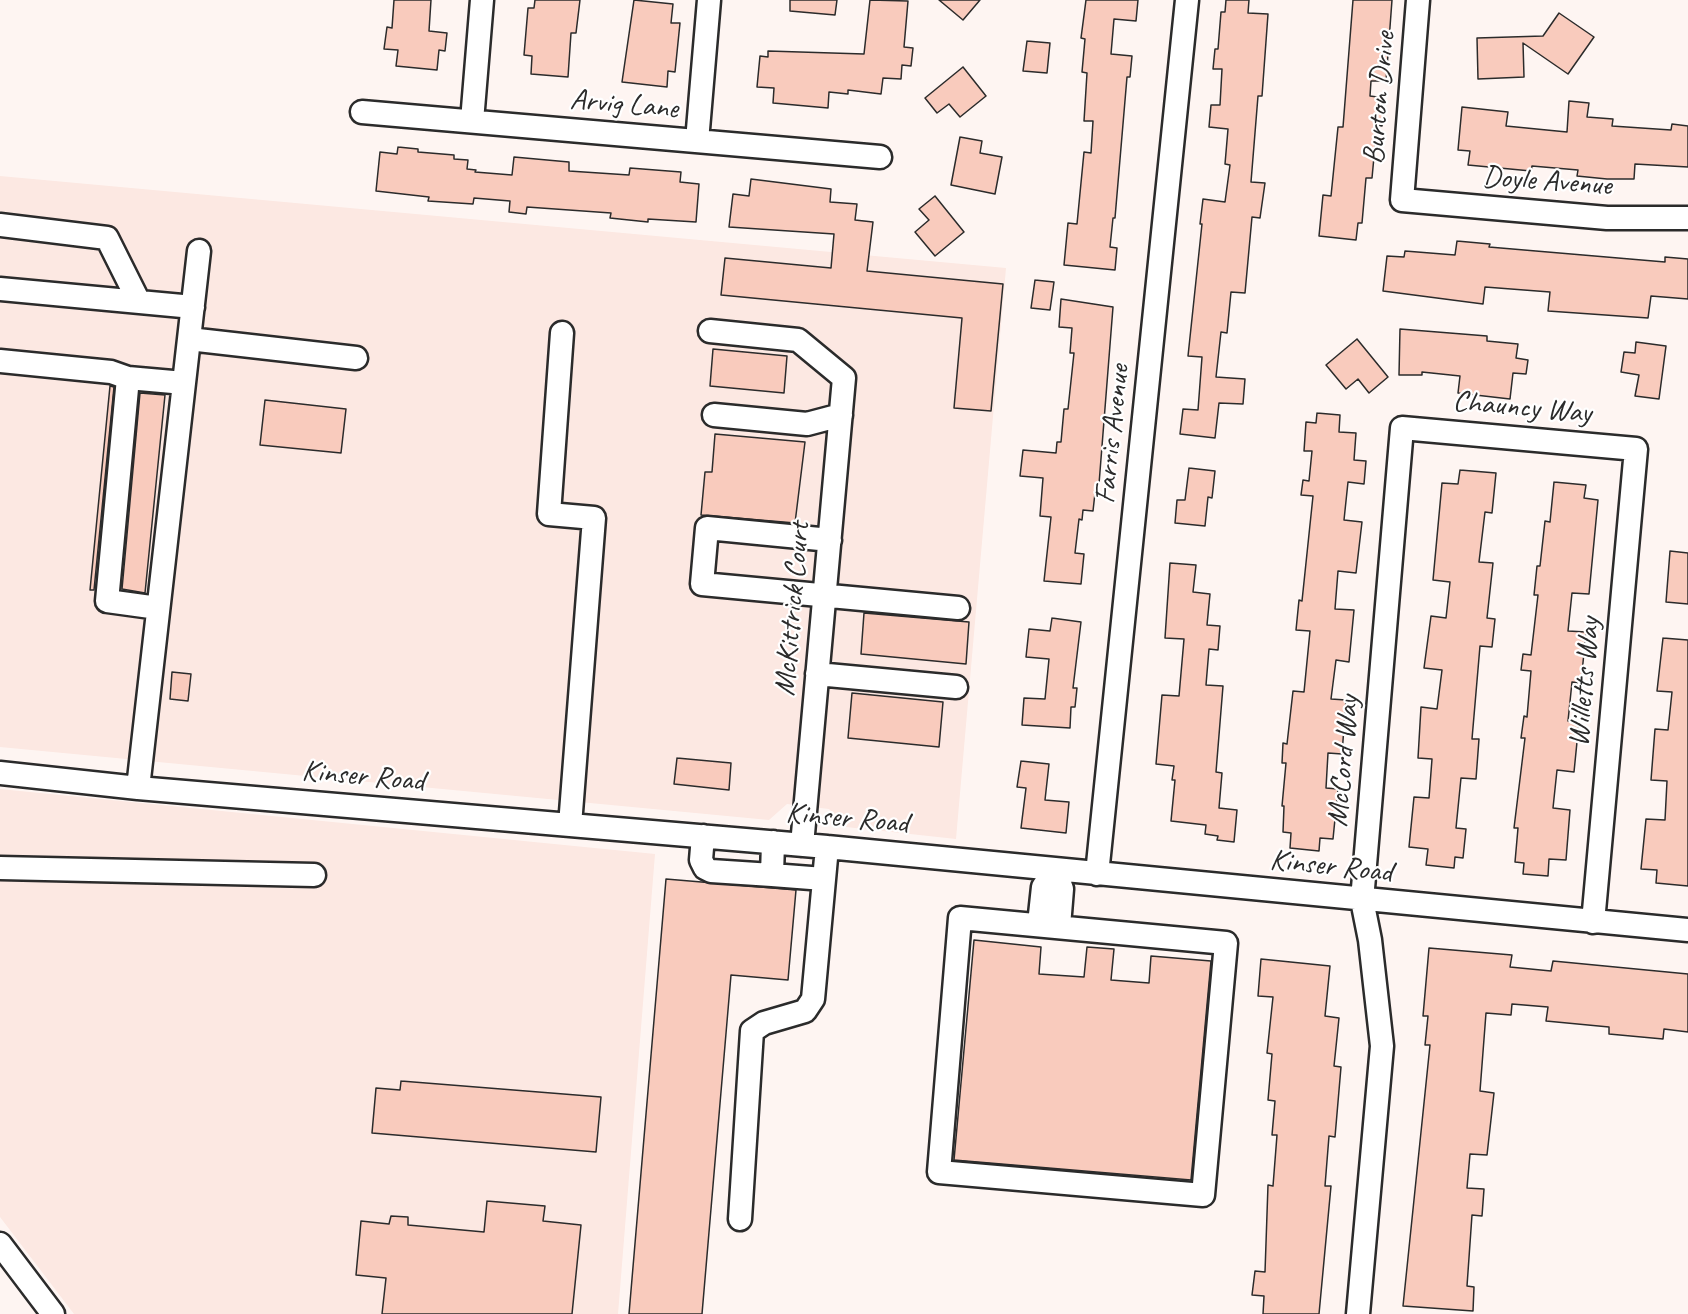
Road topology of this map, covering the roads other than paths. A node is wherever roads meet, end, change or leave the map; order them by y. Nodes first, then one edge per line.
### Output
1 (482, 0) edge
2 (709, 0) edge
3 (1187, 0) edge
4 (1418, 0) edge
5 (362, 112) dead end
6 (472, 121) junction
7 (697, 141) junction
8 (880, 157) dead end
9 (1402, 200) joint
10 (1688, 218) edge
11 (0, 225) edge
12 (199, 251) dead end
13 (0, 289) edge
14 (139, 302) junction
15 (192, 307) junction
16 (710, 331) dead end
17 (562, 333) dead end
18 (189, 339) junction
19 (356, 358) dead end
20 (0, 361) edge
21 (129, 378) junction
22 (184, 383) junction
23 (714, 415) dead end
24 (841, 416) junction
25 (1402, 428) joint
26 (1636, 449) joint
27 (830, 540) junction
28 (824, 596) junction
29 (158, 608) junction
30 (958, 608) dead end
31 (817, 674) junction
32 (956, 687) dead end
33 (0, 773) edge
34 (138, 788) junction
35 (570, 825) junction
36 (703, 836) junction
37 (773, 842) junction
38 (802, 845) junction
39 (827, 847) junction
40 (0, 868) edge
41 (1055, 870) junction
42 (1097, 874) junction
43 (315, 875) dead end
44 (772, 875) junction
45 (824, 879) junction
46 (1362, 900) junction
47 (1593, 922) junction
48 (1049, 925) junction
49 (1688, 930) edge
50 (740, 1219) dead end
51 (0, 1244) edge
52 (53, 1314) edge
53 (1358, 1314) edge

1 - 6 street
2 - 7 street
3 - 42 street, Farris Avenue
4 - 9 street, Burton Drive
5 - 6 street, Arvig Lane
6 - 7 street, Arvig Lane
7 - 8 street, Arvig Lane
9 - 10 street, Doyle Avenue
11 - 14 street
12 - 15 street
13 - 14 street
14 - 15 street
15 - 18 street
16 - 24 street, McKittrick Court
17 - 35 street
18 - 19 street
18 - 22 street
20 - 21 street
21 - 22 street
21 - 29 street
22 - 29 street
23 - 24 street
24 - 27 street, McKittrick Court
25 - 26 street, Chauncy Way
25 - 46 street, McCord Way
26 - 47 street, Willetts Way
27 - 28 street, McKittrick Court
27 - 28 street
28 - 30 street
28 - 31 street, McKittrick Court
29 - 34 street
31 - 32 street
31 - 38 street, McKittrick Court
33 - 34 street, Kinser Road
34 - 35 street, Kinser Road
35 - 36 street, Kinser Road
36 - 37 street, Kinser Road
36 - 44 street
37 - 38 street, Kinser Road
37 - 44 street
38 - 39 street, Kinser Road
39 - 41 street, Kinser Road
39 - 45 street
40 - 43 street
41 - 42 street, Kinser Road
41 - 48 street
42 - 46 street, Kinser Road
44 - 45 street
45 - 50 street
46 - 47 street, Kinser Road
46 - 53 street, McCord Way
47 - 49 street, Kinser Road
48 - 48 street
51 - 52 street

